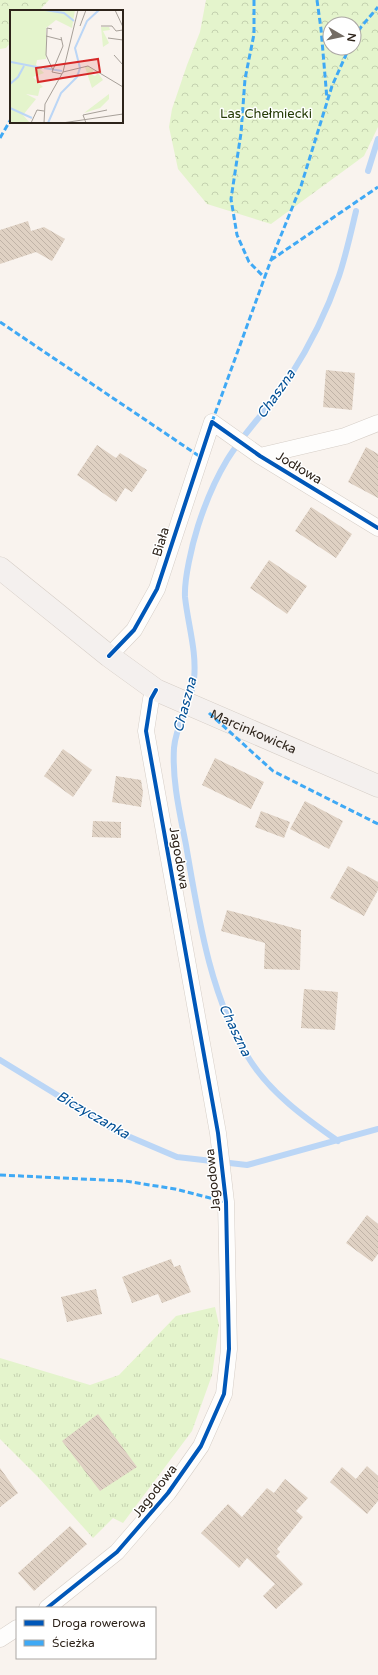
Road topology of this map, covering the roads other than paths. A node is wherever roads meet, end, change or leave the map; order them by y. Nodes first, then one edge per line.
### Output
1 (212, 422) joint
2 (378, 423) edge
3 (260, 456) junction
4 (378, 528) edge
5 (0, 568) edge
6 (109, 656) junction
7 (165, 694) junction
8 (378, 786) edge
9 (48, 1607) edge
10 (16, 1629) edge
11 (0, 1639) edge

1 - 3 street, Jodłowa
1 - 6 street, Biała
2 - 3 street
3 - 4 street, Jodłowa
5 - 6 street, Marcinkowicka
6 - 7 street, Marcinkowicka
7 - 8 street, Marcinkowicka
7 - 9 street, Jagodowa
10 - 11 street

